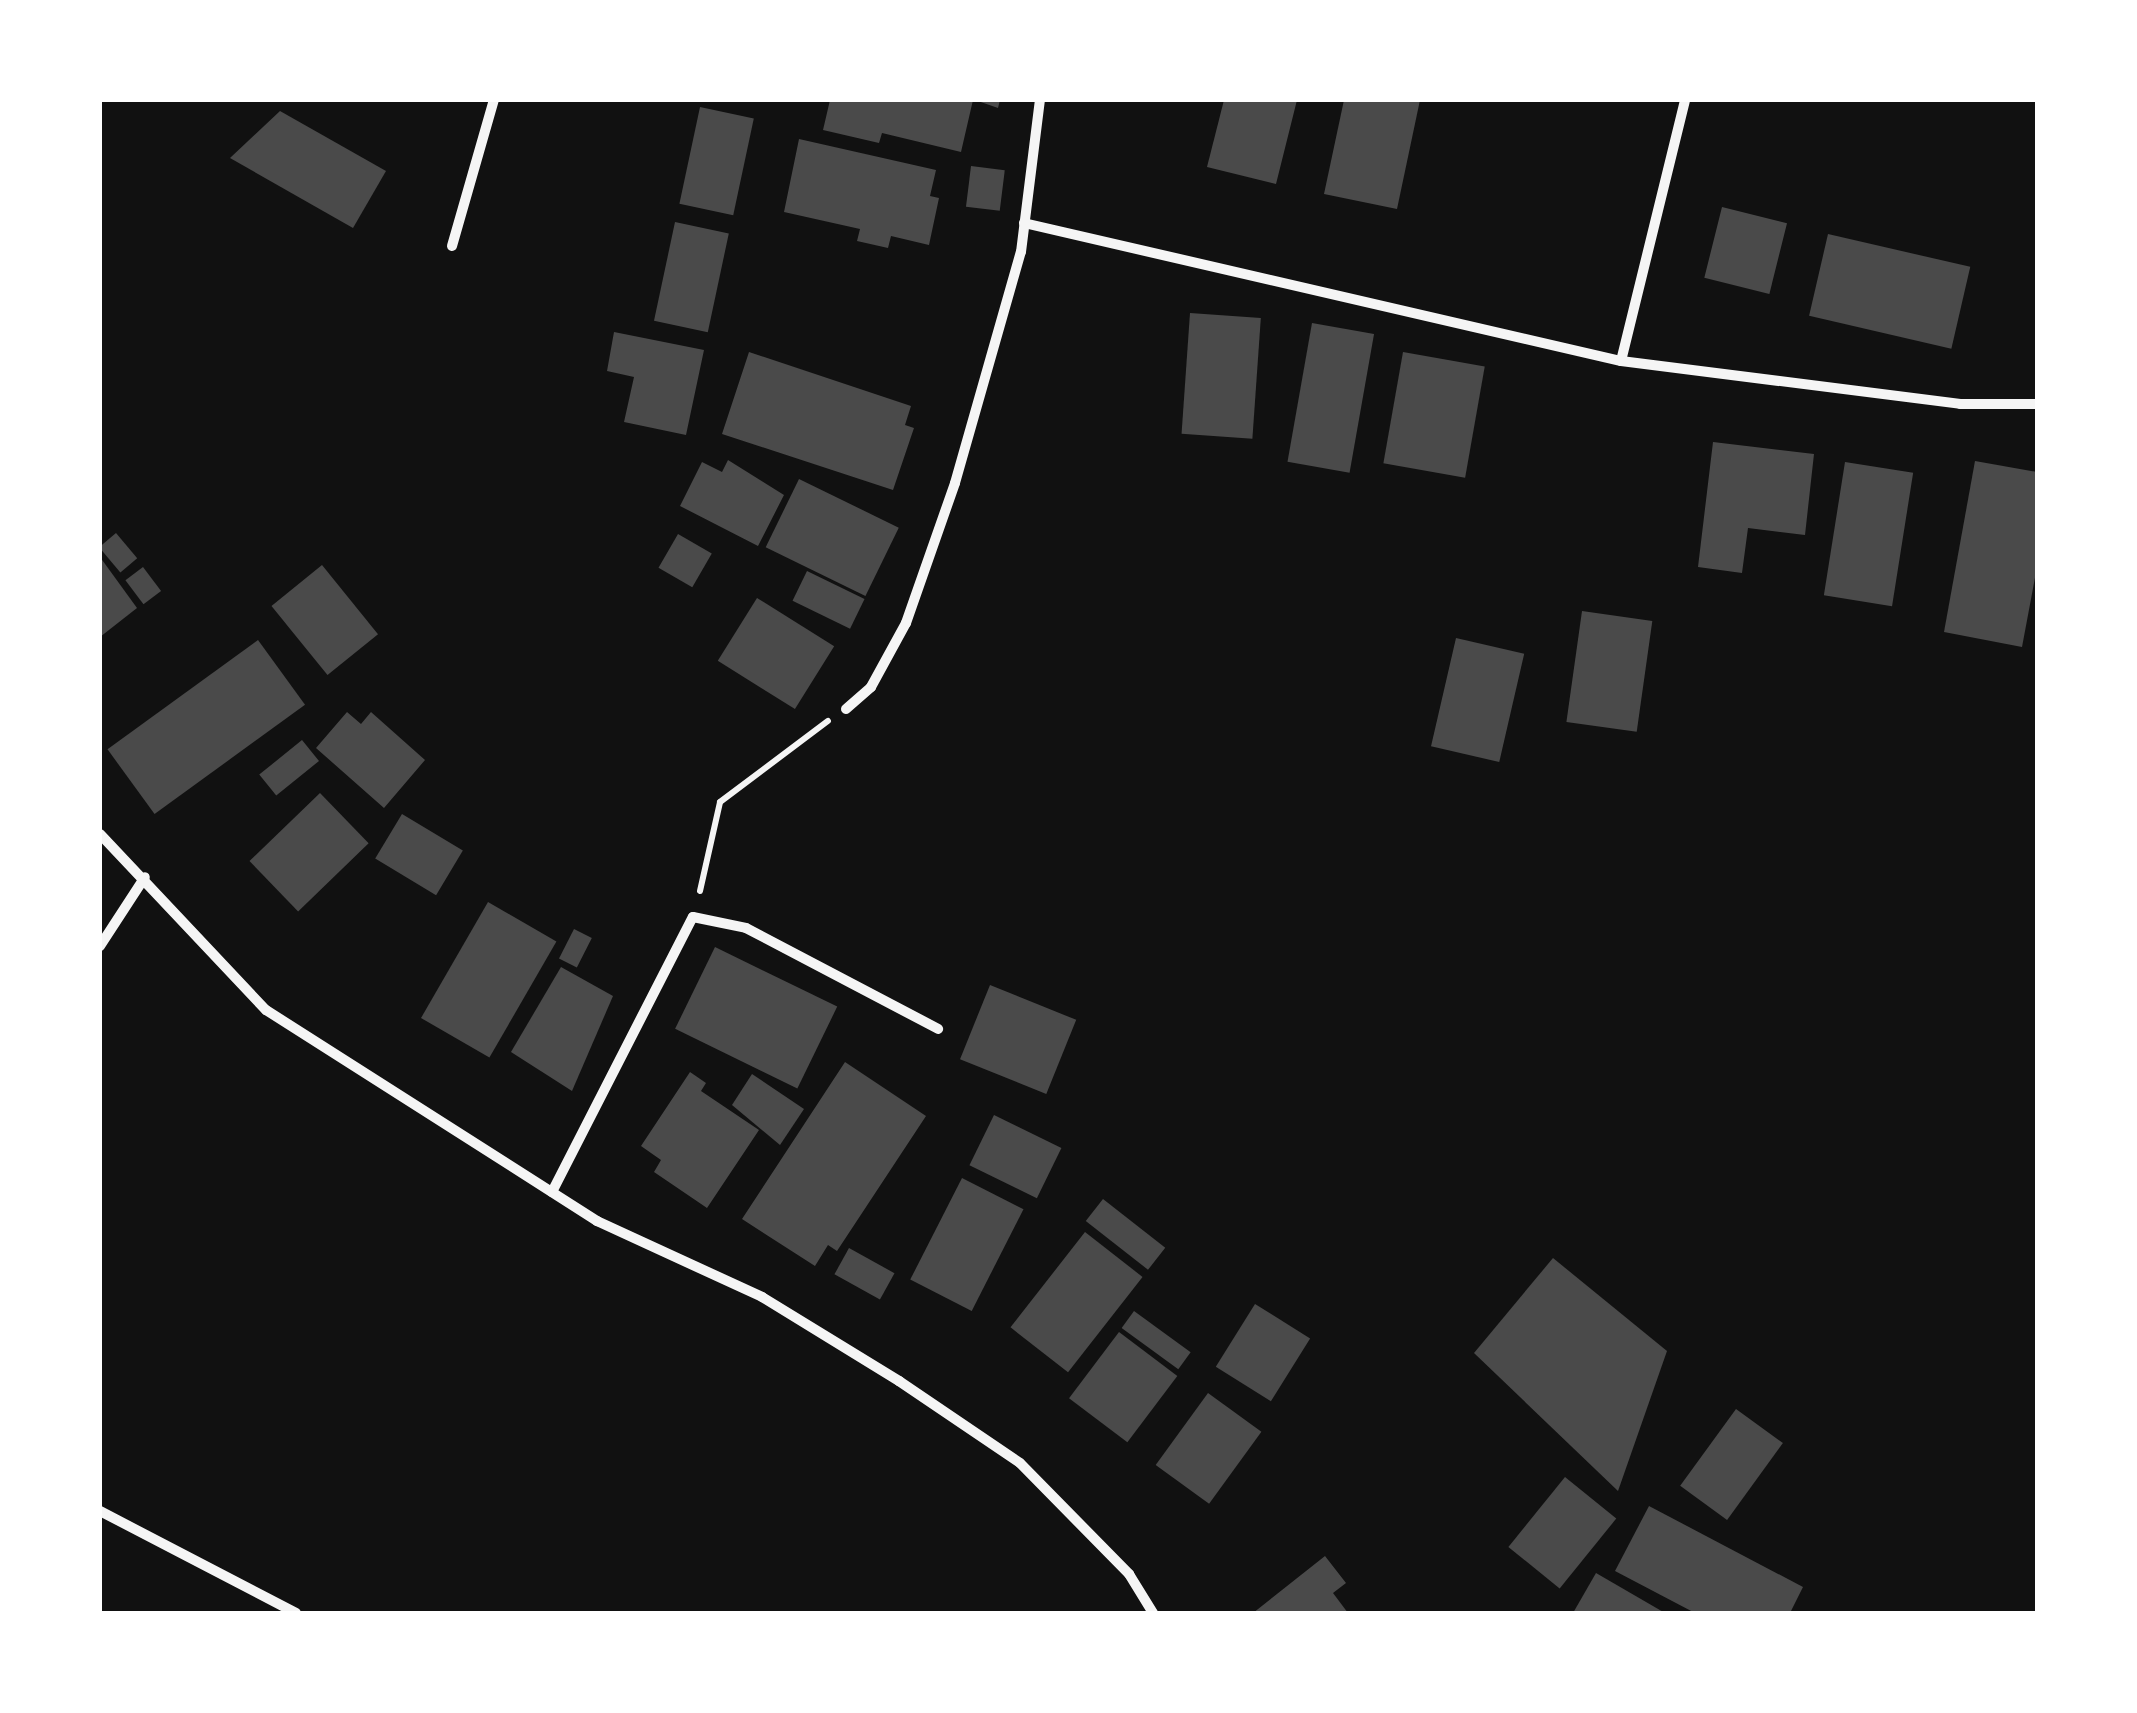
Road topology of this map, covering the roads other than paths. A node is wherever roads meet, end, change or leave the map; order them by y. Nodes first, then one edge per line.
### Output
1 (494, 100) edge
2 (1040, 100) edge
3 (1686, 100) edge
4 (1024, 223) junction
5 (452, 246) dead end
6 (1620, 361) junction
7 (2037, 404) edge
8 (846, 709) road end
9 (100, 834) edge
10 (146, 877) junction
11 (100, 946) edge
12 (938, 1029) dead end
13 (552, 1192) junction
14 (100, 1511) edge
15 (296, 1613) edge
16 (1153, 1613) edge

1 - 5 street
2 - 4 street
3 - 6 street
4 - 6 street
4 - 8 street
6 - 7 street
9 - 10 street
10 - 11 street
10 - 13 street
12 - 13 street
13 - 16 street
14 - 15 street

